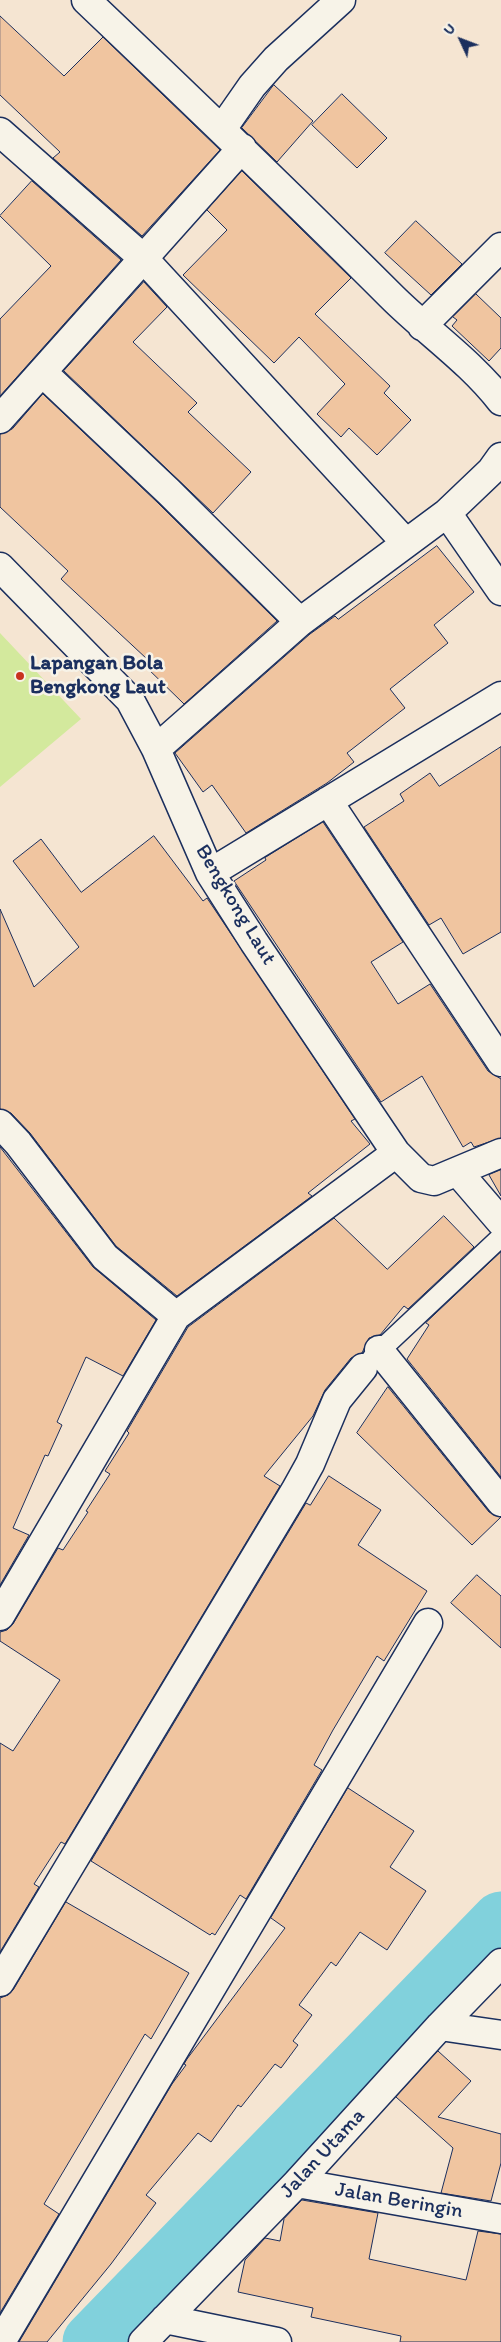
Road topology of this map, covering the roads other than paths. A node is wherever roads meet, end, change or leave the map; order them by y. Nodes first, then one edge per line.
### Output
1 (86, 0) edge
2 (341, 0) edge
3 (222, 129) junction
4 (0, 132) edge
5 (242, 148) junction
6 (501, 247) edge
7 (143, 258) junction
8 (422, 326) junction
9 (42, 372) junction
10 (501, 401) edge
11 (0, 419) edge
12 (501, 457) edge
13 (447, 513) junction
14 (406, 543) junction
15 (0, 567) edge
16 (501, 591) edge
17 (300, 622) junction
18 (501, 696) edge
19 (156, 749) junction
20 (328, 801) junction
21 (210, 873) junction
22 (501, 1062) edge
23 (0, 1124) edge
24 (396, 1153) junction
25 (501, 1153) edge
26 (458, 1172) junction
27 (501, 1222) edge
28 (501, 1237) edge
29 (176, 1316) junction
30 (371, 1359) junction
31 (501, 1502) edge
32 (0, 1616) edge
33 (428, 1623) dead end
34 (501, 1963) edge
35 (0, 1982) edge
36 (440, 2026) junction
37 (501, 2035) edge
38 (297, 2183) junction
39 (501, 2219) edge
40 (166, 2319) junction
41 (0, 2342) edge
42 (144, 2342) edge
43 (277, 2342) edge

1 - 3 street
2 - 3 street
3 - 5 street
4 - 7 street
5 - 7 street
5 - 8 street
6 - 8 street
7 - 9 street
7 - 14 street
8 - 10 street
9 - 11 street
9 - 17 street
12 - 13 street
13 - 14 street
13 - 16 street
14 - 17 street
15 - 19 street, Bengkong Laut
17 - 19 street
18 - 20 street
19 - 21 street, Bengkong Laut
20 - 21 street
20 - 22 street
21 - 24 street, Bengkong Laut
23 - 29 street
24 - 26 street, Bengkong Laut
24 - 29 street
25 - 26 street, Bengkong Laut
26 - 27 street
28 - 30 lane
29 - 32 street
30 - 31 street
30 - 35 street
33 - 41 street
34 - 36 street, Jalan Utama
36 - 37 street
36 - 38 street, Jalan Utama
38 - 39 street, Jalan Beringin
38 - 40 street, Jalan Utama
40 - 42 street, Jalan Utama
40 - 43 street

